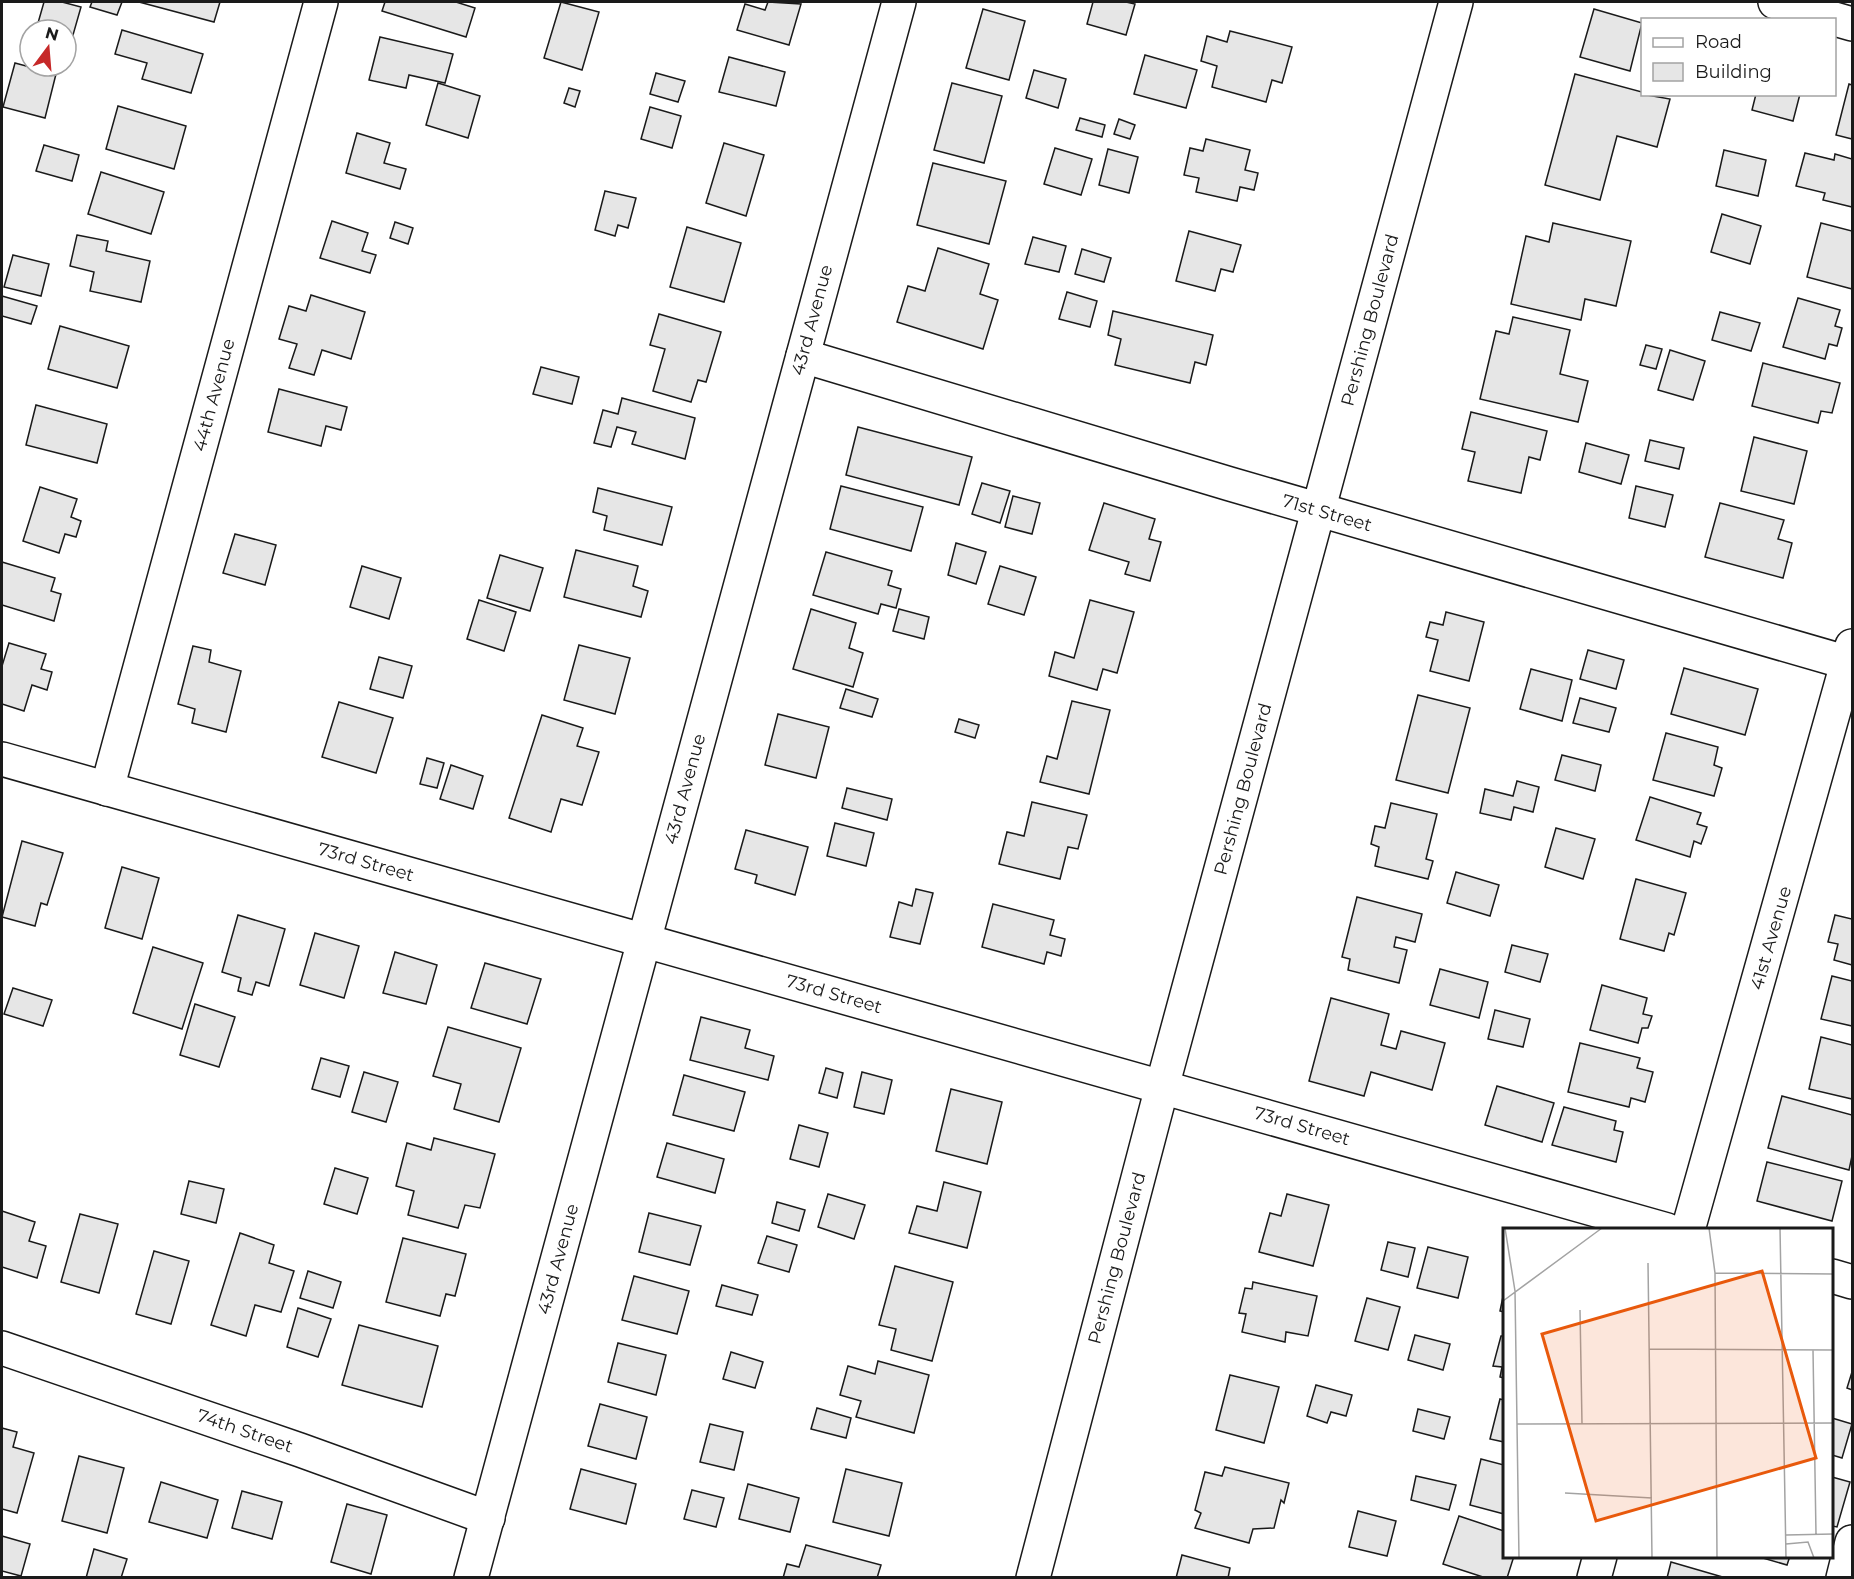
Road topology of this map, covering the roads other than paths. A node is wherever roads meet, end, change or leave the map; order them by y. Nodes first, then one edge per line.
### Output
1 (321, 2) edge
2 (899, 2) edge
3 (1456, 2) edge
4 (1775, 2) edge
5 (1831, 18) edge
6 (1836, 19) edge
7 (1852, 24) edge
8 (802, 356) junction
9 (1318, 510) junction
10 (1851, 658) edge
11 (2, 759) edge
12 (107, 789) junction
13 (644, 940) junction
14 (1162, 1087) junction
15 (1660, 1228) edge
16 (1689, 1228) edge
17 (1833, 1276) edge
18 (1852, 1282) edge
19 (2, 1348) edge
20 (488, 1518) junction
21 (1852, 1542) edge
22 (1600, 1558) edge
23 (471, 1578) edge
24 (1033, 1578) edge
25 (1594, 1578) edge
26 (1843, 1578) edge

1 - 12 street, 44th Avenue
2 - 8 street, 43rd Avenue
3 - 9 street, Pershing Boulevard
4 - 5 street
6 - 7 street
8 - 9 street, 71st Street
8 - 13 street, 43rd Avenue
9 - 10 street, 71st Street
9 - 14 street, Pershing Boulevard
10 - 16 street, 41st Avenue
11 - 12 street, 73rd Street
12 - 13 street, 73rd Street
13 - 14 street, 73rd Street
13 - 20 street, 43rd Avenue
14 - 15 street, 73rd Street
14 - 24 street, Pershing Boulevard
17 - 18 street
19 - 20 street, 74th Street
20 - 23 street, 43rd Avenue
21 - 26 street
22 - 25 street

